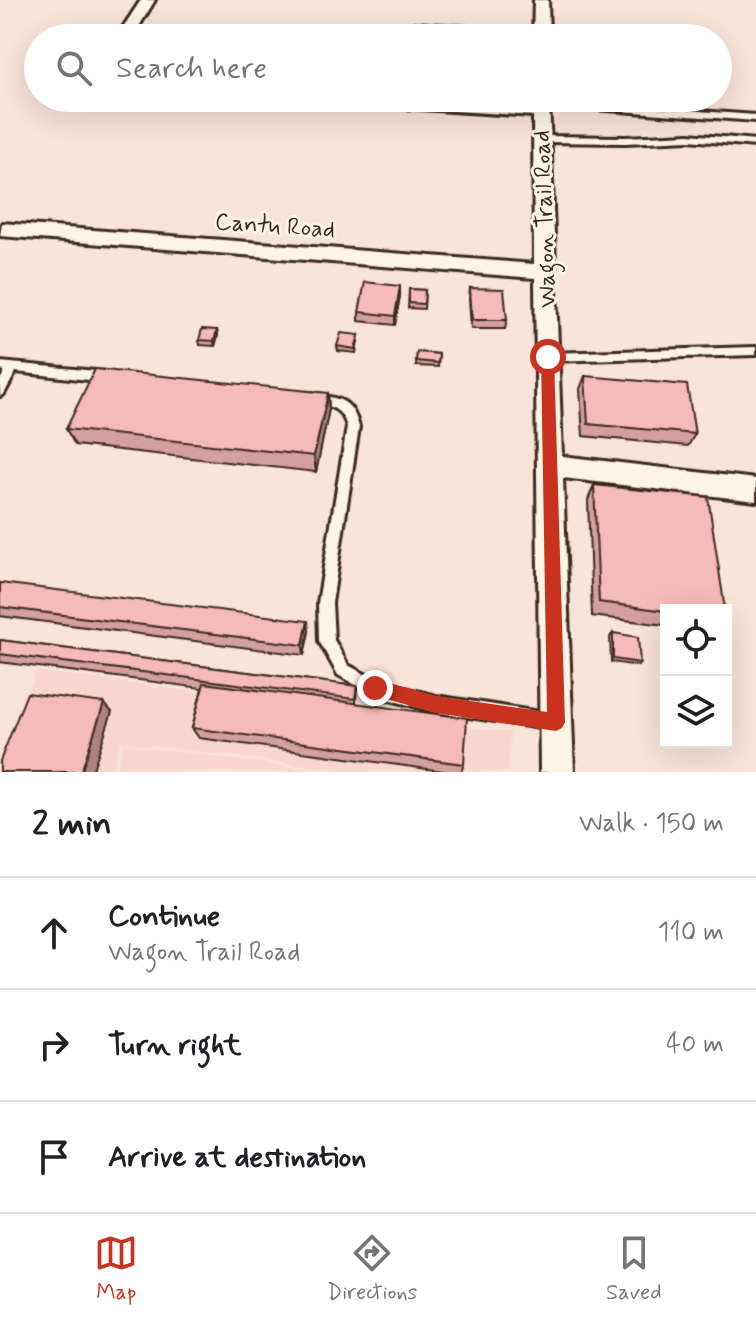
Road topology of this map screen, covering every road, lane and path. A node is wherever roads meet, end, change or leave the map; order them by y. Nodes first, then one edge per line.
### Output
1 (148, 0) edge
2 (541, 0) edge
3 (133, 24) edge
4 (541, 24) edge
5 (541, 112) edge
6 (664, 112) edge
7 (756, 118) edge
8 (542, 139) junction
9 (756, 143) edge
10 (1, 230) edge
11 (546, 272) junction
12 (756, 351) edge
13 (548, 357) junction
14 (6, 367) edge
15 (121, 378) edge
16 (0, 391) edge
17 (292, 396) edge
18 (550, 465) junction
19 (756, 490) edge
20 (556, 722) junction
21 (557, 772) edge

1 - 3 street
2 - 4 street
5 - 8 street, Wagon Trail Road
6 - 7 lane
8 - 9 lane
8 - 11 street, Wagon Trail Road
10 - 11 street, Cantu Road
11 - 13 street, Wagon Trail Road
12 - 13 lane
13 - 18 street, Wagon Trail Road
14 - 15 lane
14 - 16 lane
17 - 20 lane
18 - 19 street
18 - 20 street, Wagon Trail Road
20 - 21 street, Wagon Trail Road

